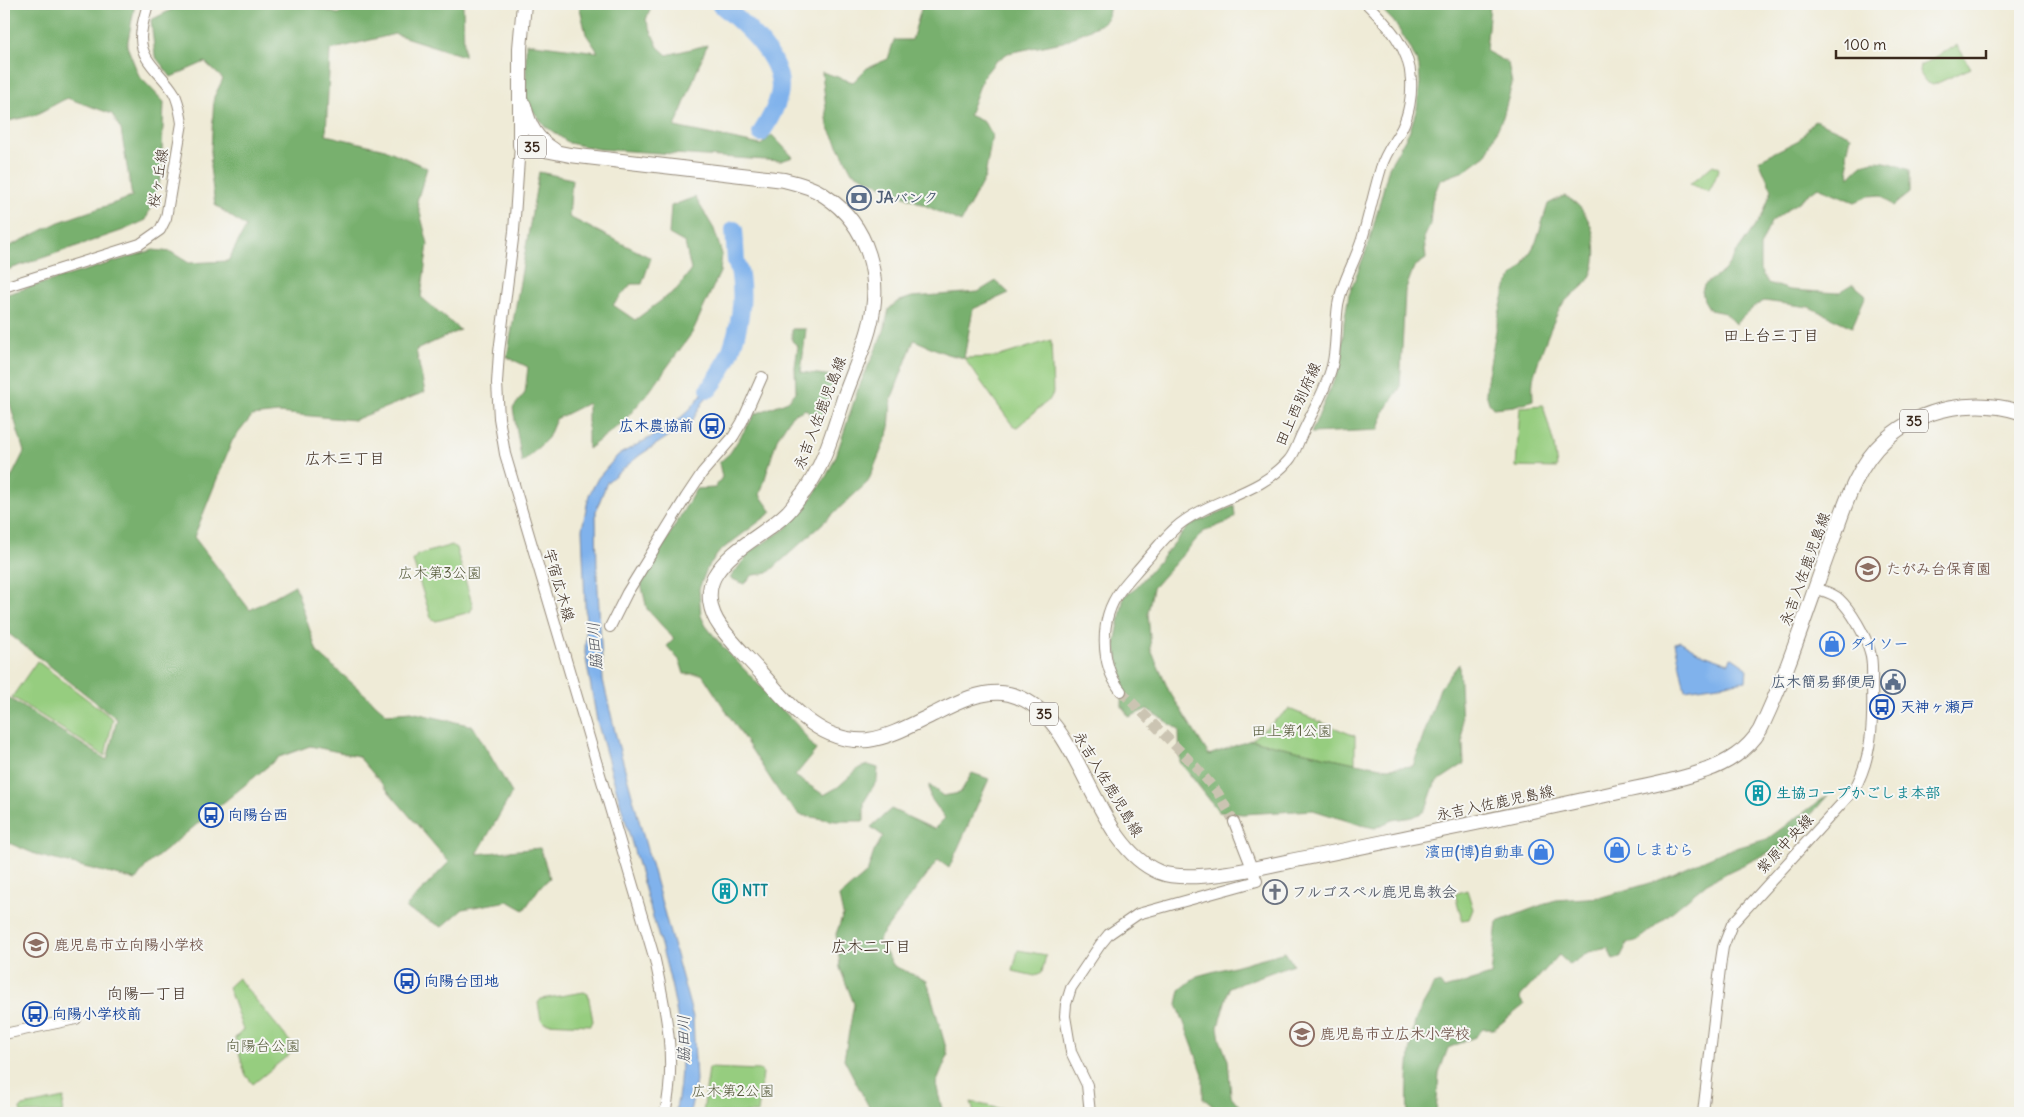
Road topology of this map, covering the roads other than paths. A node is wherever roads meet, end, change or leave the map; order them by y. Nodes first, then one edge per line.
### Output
1 (148, 4) edge
2 (524, 4) edge
3 (1367, 4) edge
4 (520, 85) junction
5 (520, 145) junction
6 (558, 153) junction
7 (4, 288) edge
8 (762, 377) dead end
9 (2020, 412) edge
10 (1815, 588) junction
11 (610, 627) dead end
12 (1121, 692) tunnel mouth
13 (1234, 822) tunnel mouth
14 (1254, 868) junction
15 (76, 1019) dead end
16 (4, 1034) edge
17 (664, 1113) edge
18 (1090, 1113) edge
19 (1703, 1113) edge

1 - 7 street, 桜ヶ丘線
2 - 4 main road, 35
3 - 12 street, 田上西別府線
4 - 5 main road, 35
4 - 6 main road
5 - 6 main road, 永吉入佐鹿児島線 / 35
5 - 17 street, 宇宿広木線
6 - 14 main road, 永吉入佐鹿児島線 / 35
8 - 11 street
9 - 10 main road, 永吉入佐鹿児島線 / 35
10 - 14 main road, 永吉入佐鹿児島線 / 35
10 - 19 street, 紫原中央線
13 - 14 street
14 - 18 street
15 - 16 street

